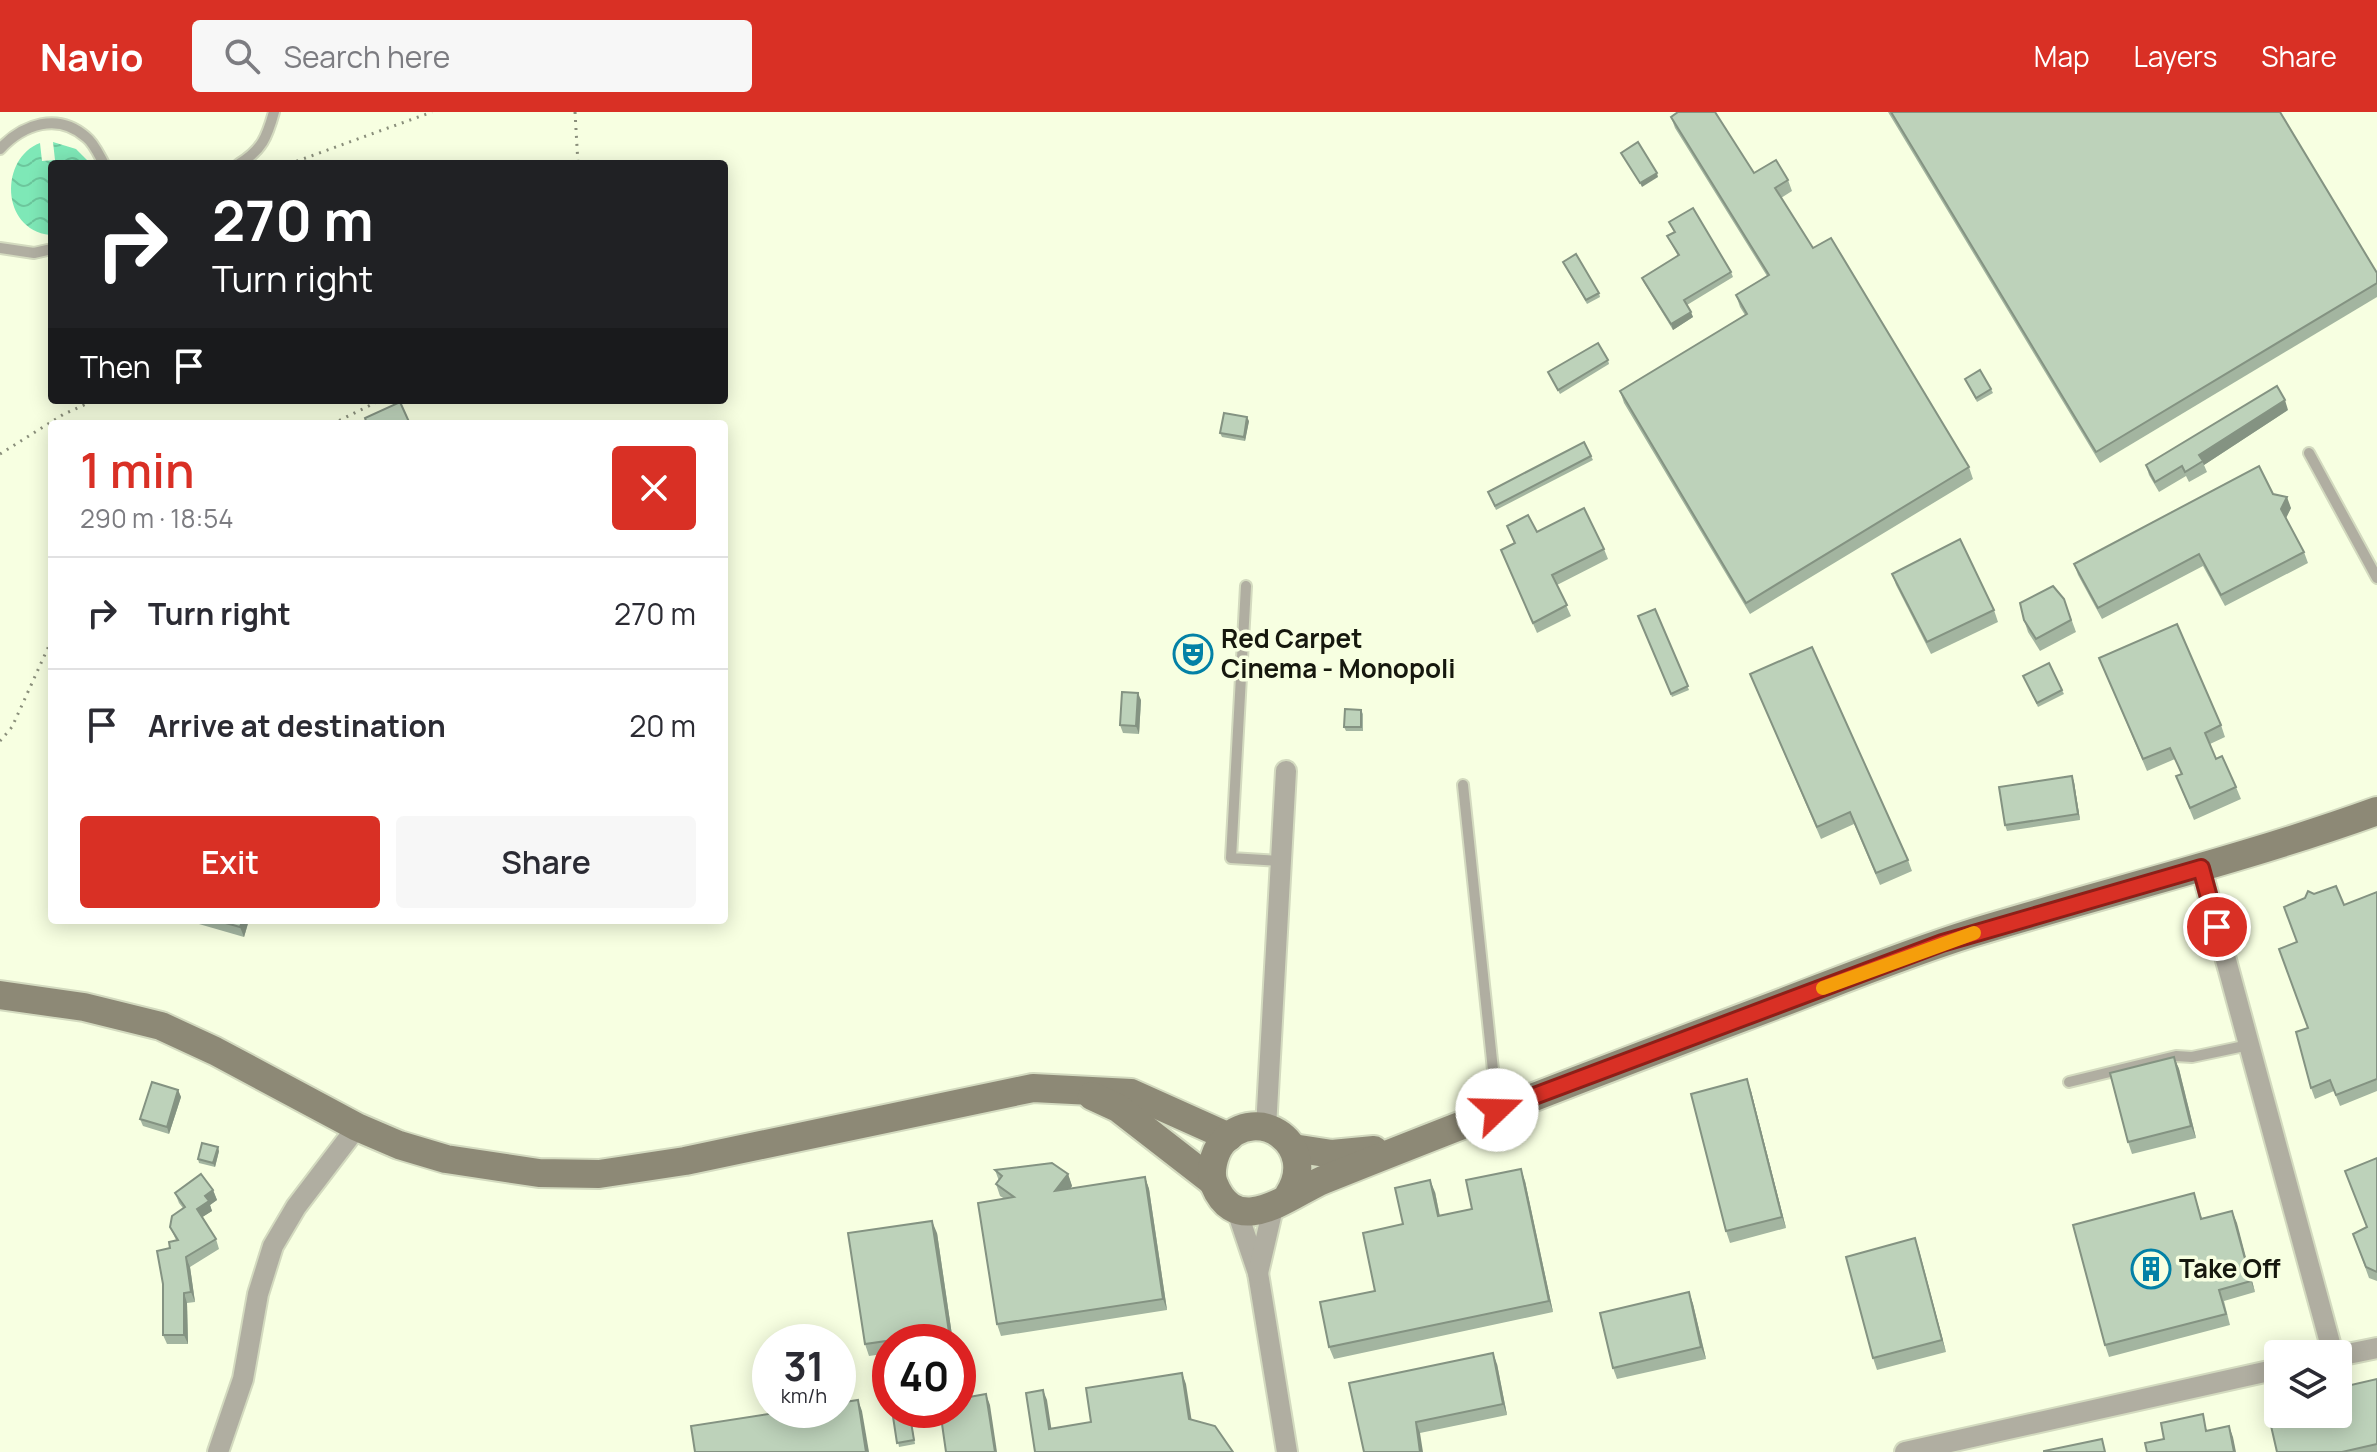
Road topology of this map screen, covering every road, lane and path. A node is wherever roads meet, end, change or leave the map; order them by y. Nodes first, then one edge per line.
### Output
1 (274, 112) edge
2 (432, 112) edge
3 (575, 112) edge
4 (0, 149) edge
5 (102, 160) edge
6 (245, 160) edge
7 (300, 160) edge
8 (578, 160) edge
9 (0, 248) edge
10 (48, 250) edge
11 (86, 404) edge
12 (373, 404) edge
13 (54, 420) edge
14 (340, 420) edge
15 (48, 424) edge
16 (2309, 453) dead end
17 (0, 454) edge
18 (2377, 578) edge
19 (1246, 586) dead end
20 (48, 648) edge
21 (0, 741) edge
22 (1286, 771) dead end
23 (1463, 785) dead end
24 (2377, 811) edge
25 (1280, 861) junction
26 (2201, 868) junction
27 (0, 995) edge
28 (2249, 1045) junction
29 (2069, 1082) dead end
30 (1080, 1091) junction
31 (1497, 1110) junction
32 (357, 1127) junction
33 (1266, 1128) junction
34 (1229, 1137) junction
35 (1293, 1148) junction
36 (1403, 1148) junction
37 (1212, 1181) junction
38 (1281, 1202) junction
39 (1236, 1208) junction
40 (1258, 1273) junction
41 (2331, 1340) edge
42 (2377, 1348) edge
43 (2352, 1352) edge
44 (2264, 1372) edge
45 (218, 1452) edge
46 (1287, 1452) edge
47 (1905, 1452) edge

1 - 6 lane
2 - 7 path
3 - 8 path
4 - 5 lane
9 - 10 lane
11 - 13 path
12 - 14 path
15 - 17 path
16 - 18 lane
19 - 25 lane
20 - 21 path
22 - 25 street
23 - 31 lane
24 - 26 street
25 - 33 street
26 - 28 street
26 - 31 street
27 - 32 street
28 - 29 lane
28 - 41 street
30 - 32 street
30 - 34 street
30 - 37 street
31 - 36 street
32 - 45 street
33 - 34 street
33 - 35 street
34 - 37 street
35 - 36 street
35 - 38 street
36 - 38 street
37 - 39 street
38 - 39 street
38 - 40 street
39 - 40 street
40 - 46 street
42 - 43 street
44 - 47 street

